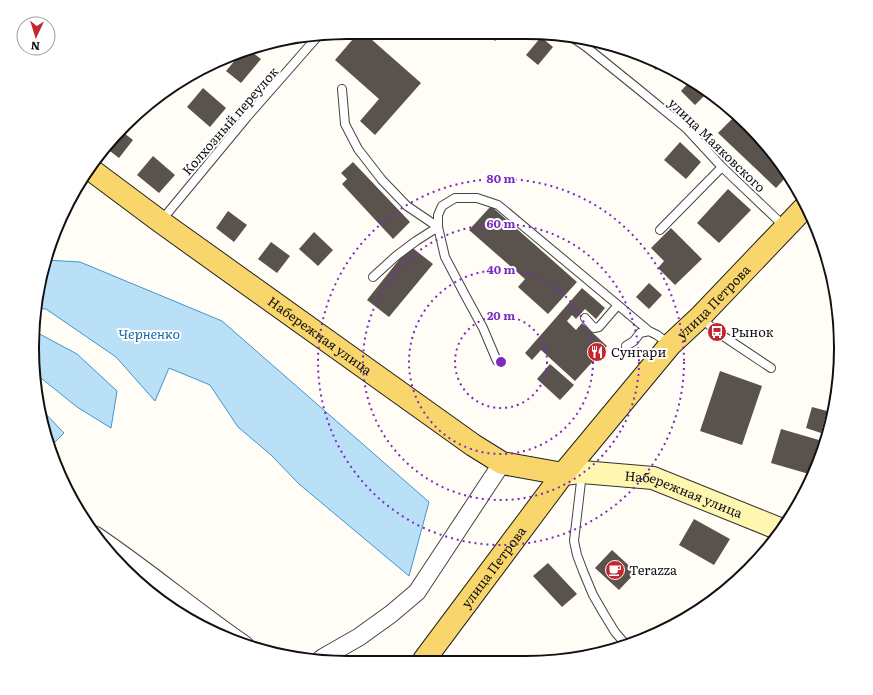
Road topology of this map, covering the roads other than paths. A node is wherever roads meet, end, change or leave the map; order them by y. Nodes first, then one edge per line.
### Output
1 (313, 41) edge
2 (583, 45) edge
3 (342, 89) dead end
4 (722, 167) junction
5 (94, 172) edge
6 (802, 210) edge
7 (160, 222) junction
8 (438, 227) junction
9 (785, 227) junction
10 (660, 230) dead end
11 (373, 277) dead end
12 (618, 305) junction
13 (700, 317) junction
14 (585, 318) dead end
15 (649, 331) junction
16 (670, 345) junction
17 (626, 346) dead end
18 (496, 361) dead end
19 (771, 368) dead end
20 (502, 464) junction
21 (572, 473) junction
22 (776, 527) edge
23 (111, 545) edge
24 (227, 632) edge
25 (622, 641) edge
26 (327, 655) edge
27 (427, 656) edge

1 - 7 lane, Колхозный переулок
2 - 4 lane, улица Маяковского
3 - 8 lane
4 - 9 lane, улица Маяковского
4 - 10 lane
5 - 7 main road, Набережная улица
6 - 9 main road, улица Петрова
7 - 20 main road, Набережная улица
8 - 11 lane
8 - 12 lane
8 - 18 lane
9 - 13 main road, улица Петрова
12 - 14 lane
12 - 15 lane
13 - 16 main road, улица Петрова
13 - 19 lane
15 - 16 lane
15 - 17 lane
16 - 21 main road, улица Петрова
20 - 21 main road, Набережная улица
20 - 26 street
21 - 22 main road, Набережная улица
21 - 25 lane
21 - 27 main road, улица Петрова
23 - 24 street

